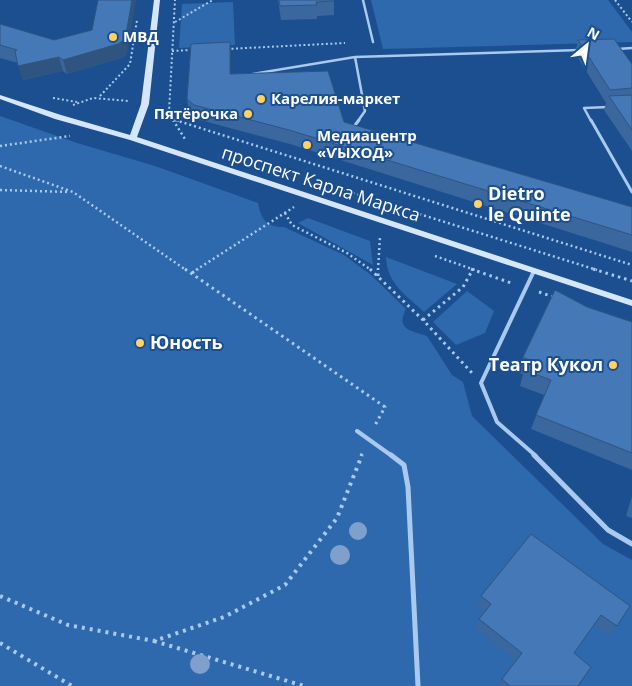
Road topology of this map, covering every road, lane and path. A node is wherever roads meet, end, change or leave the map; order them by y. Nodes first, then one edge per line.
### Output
1 (157, 0) edge
2 (175, 0) edge
3 (212, 0) edge
4 (363, 0) edge
5 (615, 0) edge
6 (137, 18) dead end
7 (174, 22) junction
8 (632, 22) edge
9 (373, 42) joint
10 (632, 48) edge
11 (220, 49) edge
12 (611, 49) edge
13 (201, 50) edge
14 (582, 50) edge
15 (172, 51) junction
16 (355, 57) junction
17 (252, 74) edge
18 (100, 96) junction
19 (0, 97) edge
20 (77, 102) dead end
21 (144, 104) junction
22 (613, 106) edge
23 (169, 112) junction
24 (172, 119) junction
25 (350, 132) edge
26 (74, 136) dead end
27 (133, 138) junction
28 (186, 140) dead end
29 (0, 146) edge
30 (0, 166) edge
31 (338, 188) dead end
32 (0, 190) edge
33 (73, 192) junction
34 (632, 192) edge
35 (294, 207) dead end
36 (285, 213) junction
37 (380, 237) dead end
38 (632, 265) edge
39 (473, 269) dead end
40 (534, 271) junction
41 (192, 273) junction
42 (378, 276) junction
43 (632, 281) edge
44 (632, 304) edge
45 (423, 320) junction
46 (481, 383) junction
47 (357, 431) dead end
48 (368, 437) junction
49 (632, 544) edge
50 (0, 596) edge
51 (154, 641) junction
52 (0, 644) edge
53 (72, 686) edge
54 (304, 686) edge
55 (418, 686) edge

1 - 21 main road
2 - 7 path
3 - 7 path
4 - 9 lane
5 - 8 path
6 - 18 path
7 - 15 path
9 - 11 path
10 - 12 lane
13 - 15 path
14 - 16 lane
15 - 23 path
16 - 17 lane
16 - 25 lane
18 - 20 path
18 - 21 path
19 - 27 main road, проспект Карла Маркса
21 - 23 path
21 - 27 main road
22 - 34 lane
23 - 24 path
24 - 28 path
24 - 38 path
26 - 29 path
27 - 40 main road, проспект Карла Маркса
30 - 33 path
31 - 43 path
32 - 33 path
33 - 41 path
35 - 36 path
36 - 41 path
36 - 42 path
37 - 42 path
39 - 45 path
40 - 44 main road, проспект Карла Маркса
40 - 46 lane
41 - 48 path
42 - 45 path
45 - 46 path
46 - 49 lane
47 - 48 lane
48 - 51 path
48 - 55 lane
50 - 51 path
51 - 54 path
52 - 53 path

